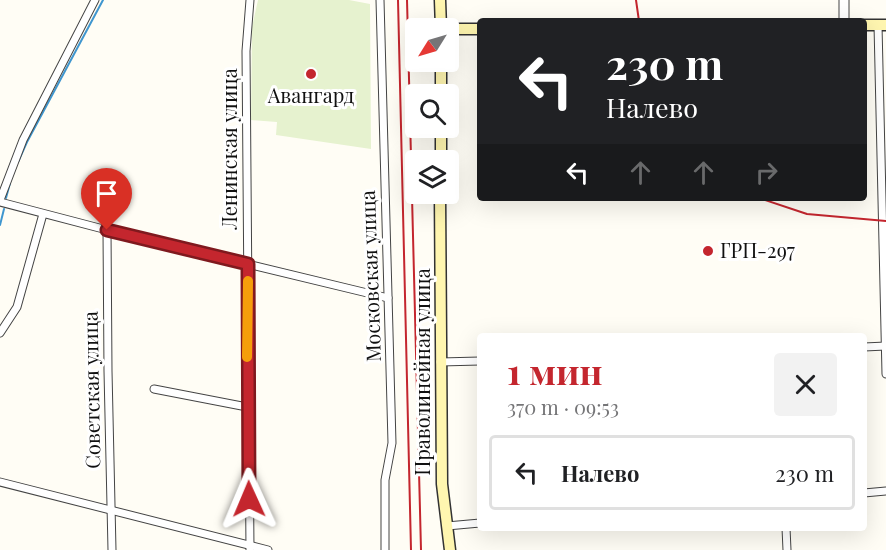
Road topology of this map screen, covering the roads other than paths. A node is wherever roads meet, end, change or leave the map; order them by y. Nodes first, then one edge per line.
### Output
1 (95, 0) edge
2 (250, 0) edge
3 (373, 0) edge
4 (380, 0) edge
5 (440, 0) edge
6 (844, 0) edge
7 (441, 18) edge
8 (844, 18) edge
9 (882, 25) edge
10 (459, 29) edge
11 (477, 29) edge
12 (0, 201) edge
13 (440, 204) edge
14 (43, 214) junction
15 (107, 230) junction
16 (248, 264) junction
17 (388, 298) junction
18 (0, 333) edge
19 (886, 346) edge
20 (867, 347) edge
21 (477, 361) edge
22 (440, 362) junction
23 (886, 374) edge
24 (154, 389) dead end
25 (247, 407) junction
26 (0, 482) edge
27 (886, 491) edge
28 (867, 493) edge
29 (110, 510) junction
30 (477, 523) edge
31 (447, 526) junction
32 (786, 531) edge
33 (250, 548) edge
34 (112, 550) edge
35 (268, 550) edge
36 (385, 550) edge
37 (450, 550) edge
38 (787, 550) edge

1 - 12 street
2 - 16 street, Ленинская улица
3 - 4 street
4 - 17 street, Московская улица
5 - 7 main road
6 - 8 street
9 - 19 street
10 - 11 main road
12 - 14 street
13 - 22 main road, Праволинейная улица
14 - 15 street
14 - 18 street
15 - 16 street
15 - 29 street, Советская улица
16 - 17 street
16 - 25 street, Ленинская улица
17 - 36 street, Московская улица
19 - 20 street
19 - 23 street
21 - 22 street
22 - 31 main road, Праволинейная улица
24 - 25 street
25 - 33 street, Ленинская улица
26 - 29 street
27 - 28 street
29 - 33 street
29 - 34 street, Советская улица
30 - 31 street
31 - 37 main road, Праволинейная улица
32 - 38 street
33 - 35 street

